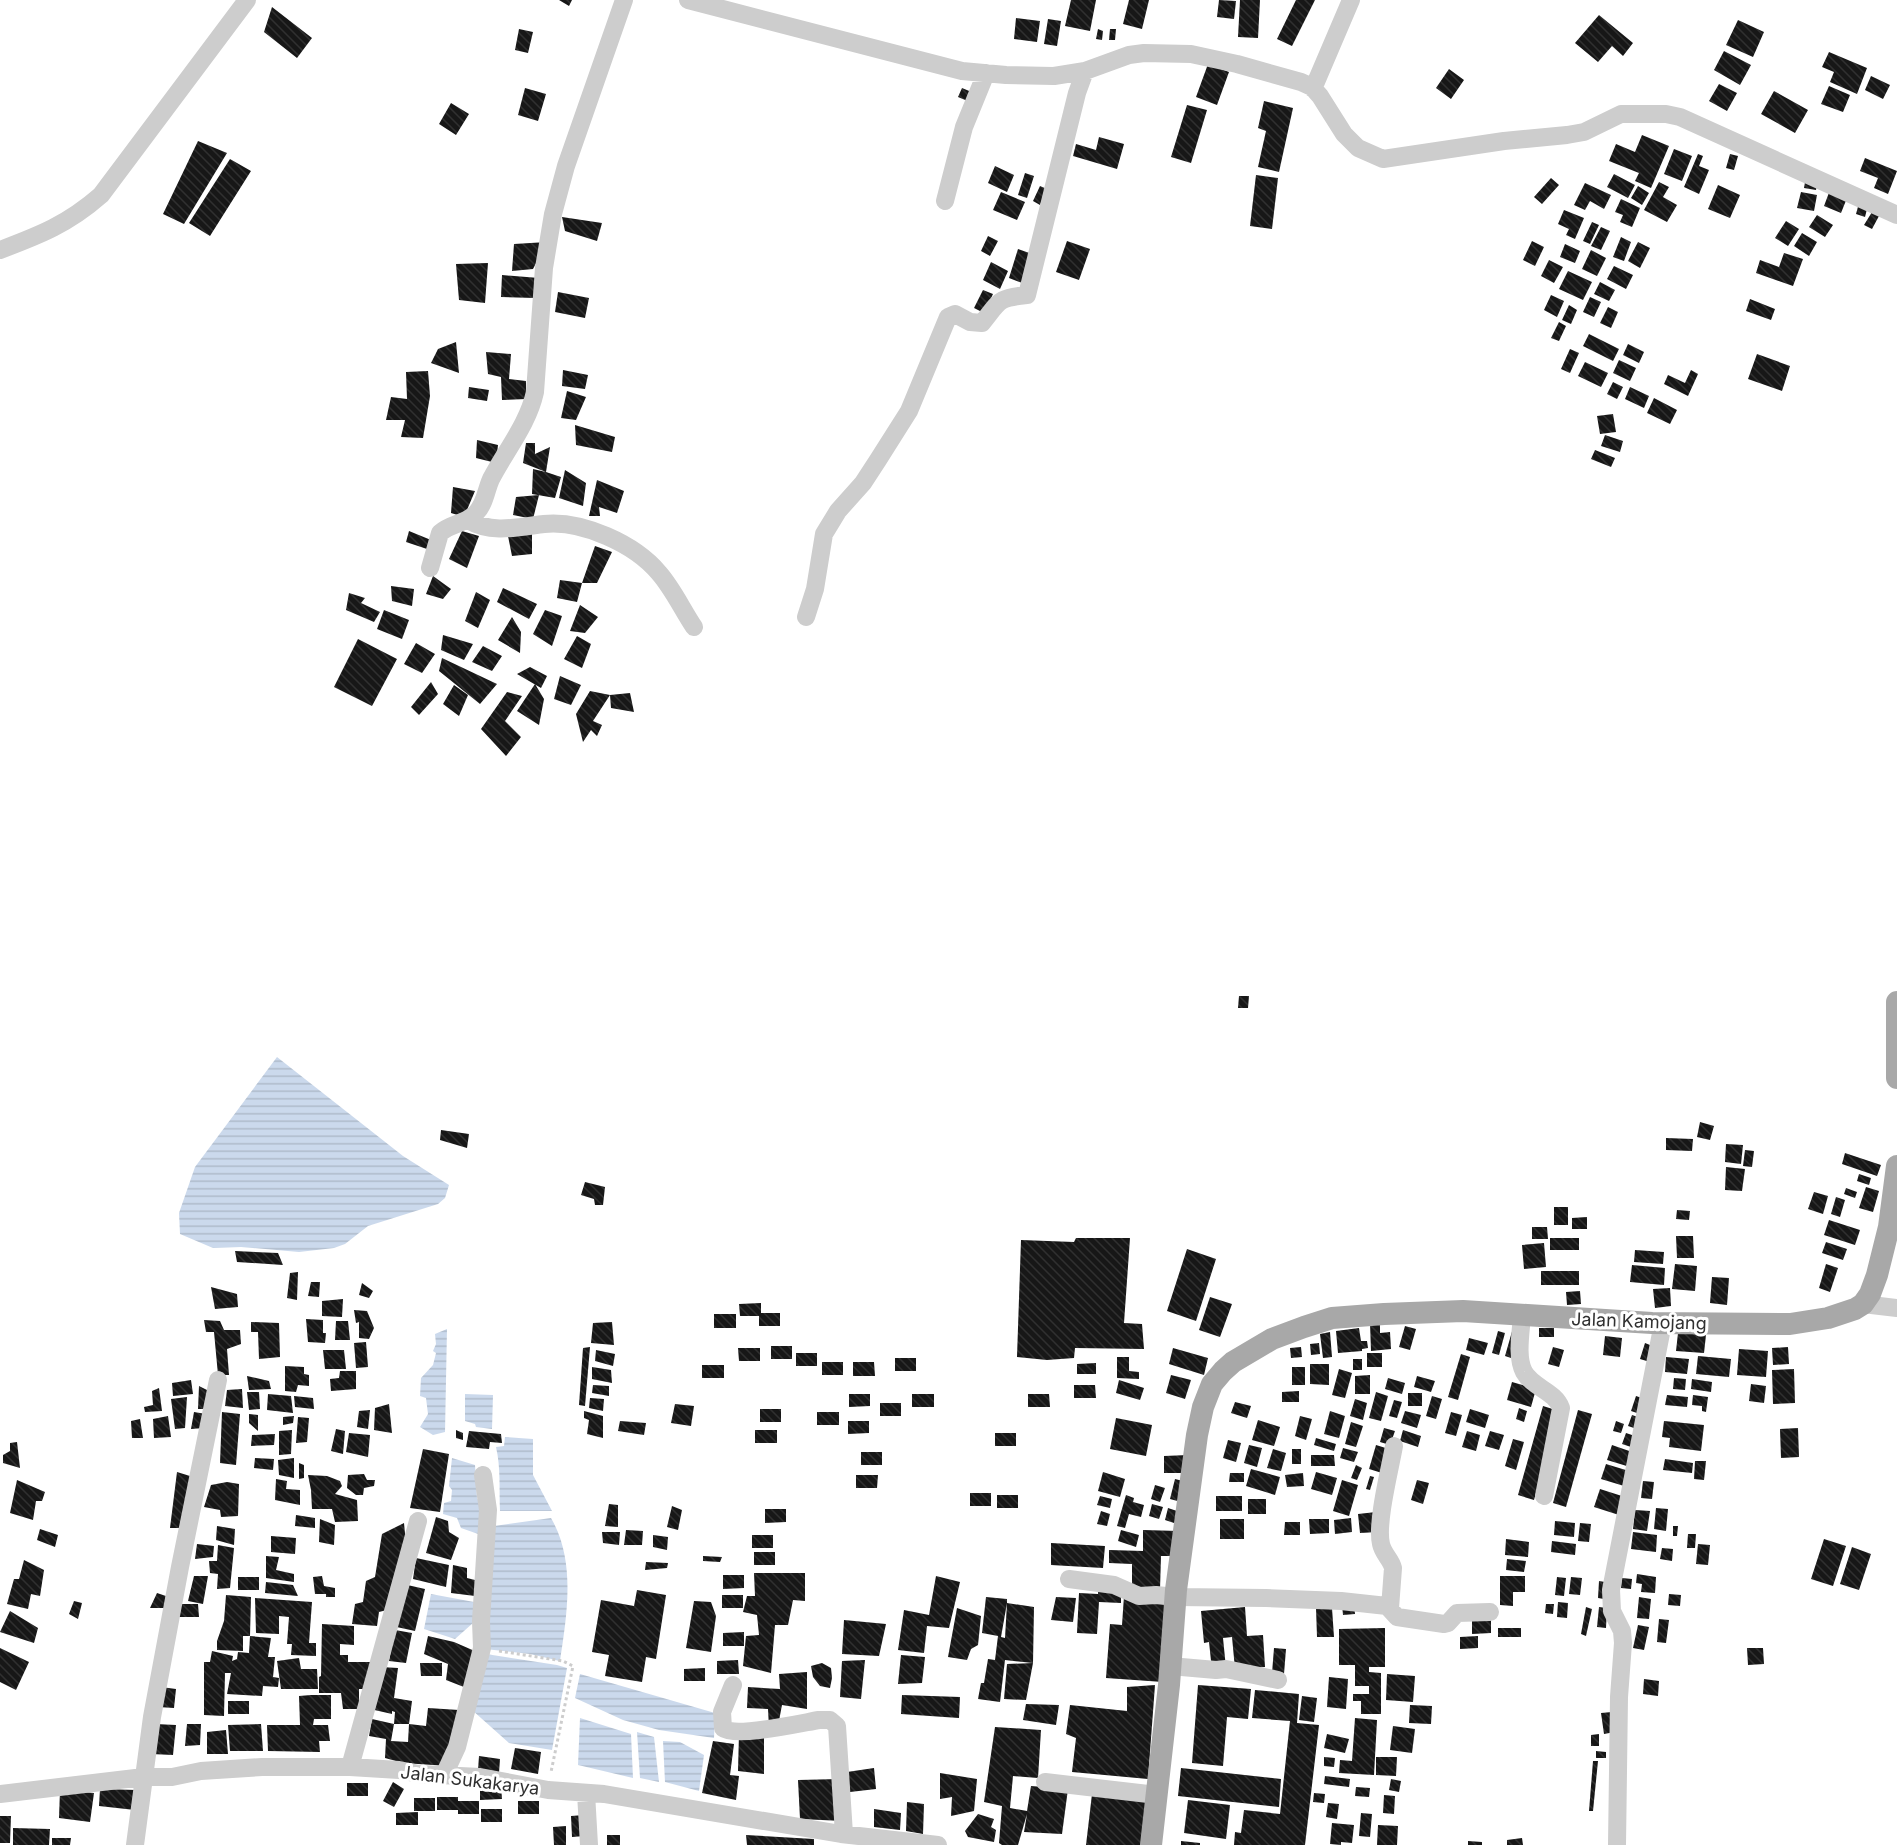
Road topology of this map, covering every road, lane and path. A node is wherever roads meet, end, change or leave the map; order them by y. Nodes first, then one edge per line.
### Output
1 (247, 0) edge
2 (624, 0) edge
3 (688, 0) edge
4 (1351, 0) edge
5 (1085, 71) junction
6 (986, 73) junction
7 (1314, 89) junction
8 (945, 201) dead end
9 (1897, 215) edge
10 (0, 250) edge
11 (468, 520) junction
12 (430, 568) dead end
13 (806, 617) dead end
14 (694, 627) dead end
15 (1897, 1002) edge
16 (1897, 1077) edge
17 (1897, 1166) edge
18 (1863, 1304) junction
19 (1897, 1308) edge
20 (1522, 1315) junction
21 (1663, 1323) junction
22 (218, 1380) dead end
23 (1394, 1446) dead end
24 (483, 1475) dead end
25 (1544, 1496) dead end
26 (418, 1521) dead end
27 (1070, 1579) dead end
28 (1176, 1597) junction
29 (1390, 1608) junction
30 (1490, 1612) dead end
31 (482, 1648) junction
32 (1170, 1666) junction
33 (1278, 1680) dead end
34 (733, 1685) dead end
35 (350, 1767) junction
36 (444, 1775) junction
37 (144, 1777) junction
38 (1045, 1782) dead end
39 (548, 1790) junction
40 (586, 1793) junction
41 (0, 1794) edge
42 (1157, 1795) junction
43 (844, 1834) junction
44 (135, 1845) edge
45 (589, 1845) edge
46 (931, 1845) edge
47 (1151, 1845) edge
48 (1617, 1845) edge

1 - 10 street
2 - 11 street
3 - 6 street
4 - 7 street
5 - 6 street
5 - 7 street
5 - 13 street
6 - 8 street
7 - 9 street
11 - 12 street
11 - 14 street
15 - 16 main road
17 - 18 main road
18 - 19 street
18 - 21 main road, Jalan Kamojang
20 - 21 main road, Jalan Kamojang
20 - 25 street
20 - 28 main road, Jalan Kamojang
21 - 48 street
22 - 37 street
23 - 29 street
24 - 31 street
26 - 35 street
27 - 28 street
28 - 29 street
28 - 32 main road, Jalan Kamojang
29 - 30 street
31 - 36 street
31 - 39 path
32 - 33 street
32 - 42 main road, Jalan Kamojang
34 - 43 street
35 - 36 street, Jalan Sukakarya
35 - 37 street, Jalan Sukakarya
36 - 39 street, Jalan Sukakarya
37 - 41 street, Jalan Sukakarya
37 - 44 street
38 - 42 street
39 - 40 street, Jalan Sukakarya
40 - 43 street, Jalan Sukakarya
40 - 45 street
42 - 47 main road, Jalan Kamojang
43 - 46 street, Jalan Sukakarya

